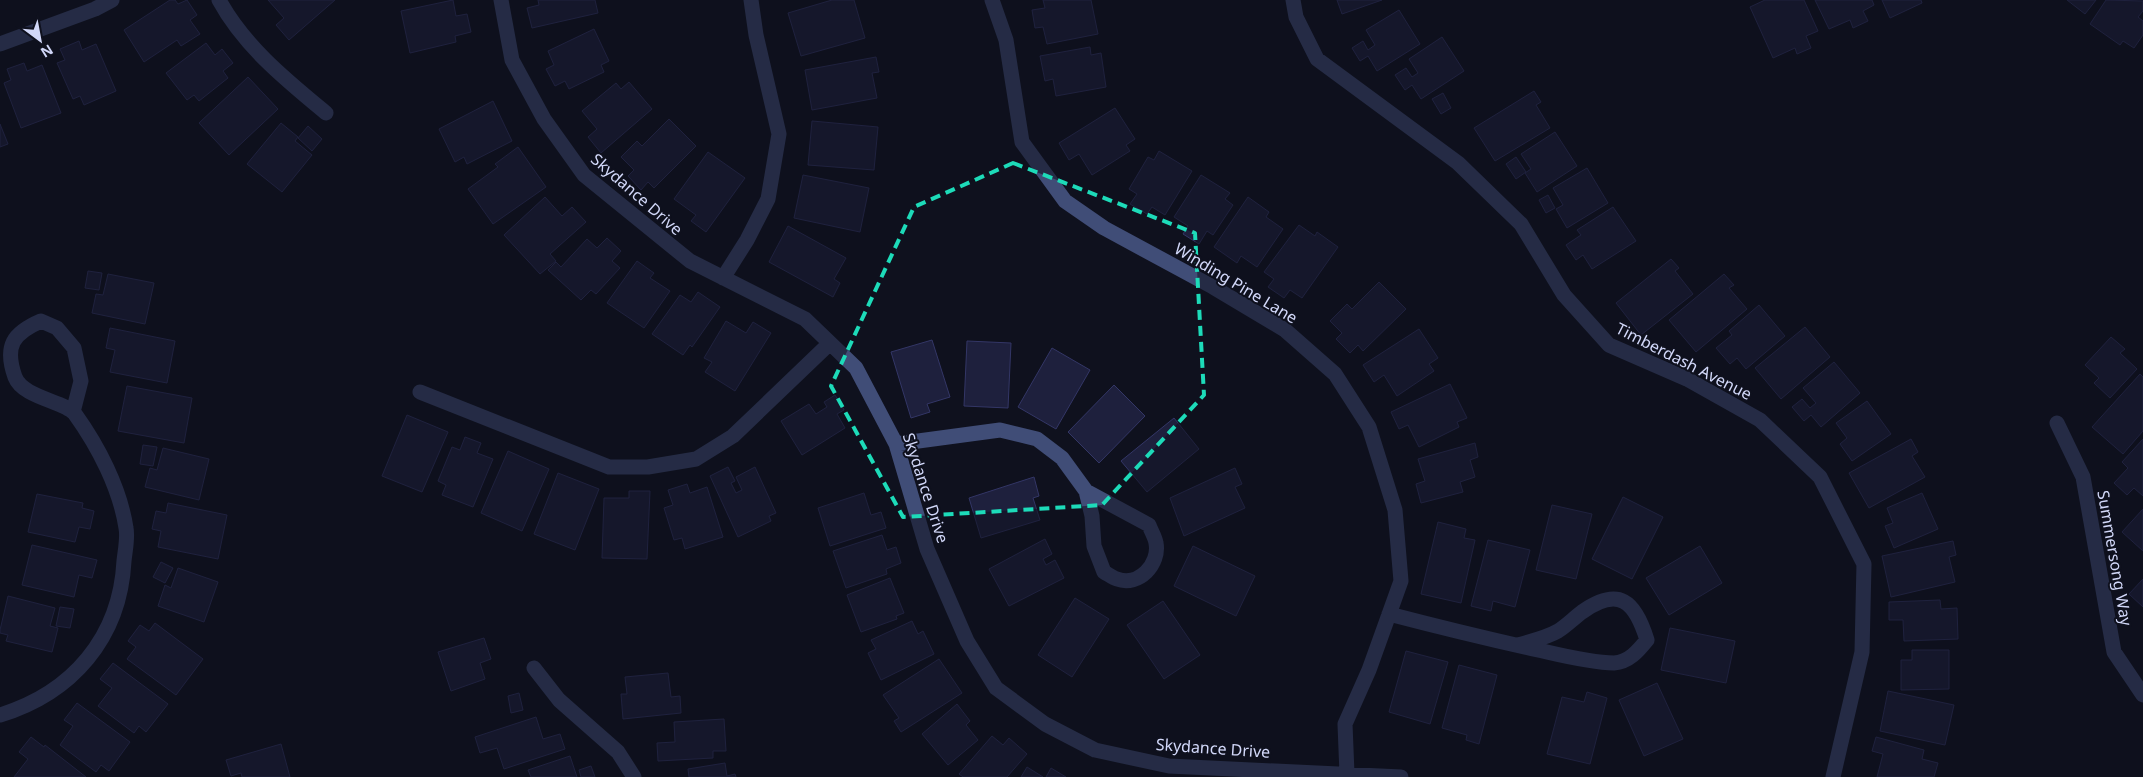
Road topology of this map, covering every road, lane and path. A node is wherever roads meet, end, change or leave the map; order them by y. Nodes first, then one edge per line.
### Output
1 (112, 0) edge
2 (218, 0) edge
3 (501, 0) edge
4 (751, 0) edge
5 (992, 0) edge
6 (1293, 0) edge
7 (0, 44) edge
8 (326, 113) dead end
9 (723, 278) junction
10 (830, 343) junction
11 (420, 392) dead end
12 (73, 412) junction
13 (2057, 423) dead end
14 (896, 444) junction
15 (1086, 491) junction
16 (1389, 614) junction
17 (1518, 645) junction
18 (534, 668) dead end
19 (2143, 695) edge
20 (0, 715) edge
21 (1347, 774) junction
22 (634, 777) edge
23 (1401, 777) edge
24 (1833, 777) edge

1 - 7 street
2 - 8 street
3 - 9 street, Skydance Drive
4 - 9 street
5 - 16 street, Winding Pine Lane
6 - 24 street, Timberdash Avenue
9 - 10 street, Skydance Drive
10 - 11 street
10 - 14 street, Skydance Drive
12 - 12 street
12 - 20 street
13 - 19 street, Summersong Way
14 - 15 street
14 - 21 street, Skydance Drive
15 - 15 street
16 - 17 street
16 - 21 street, Winding Pine Lane
17 - 17 street
18 - 22 street
21 - 23 street, Skydance Drive

